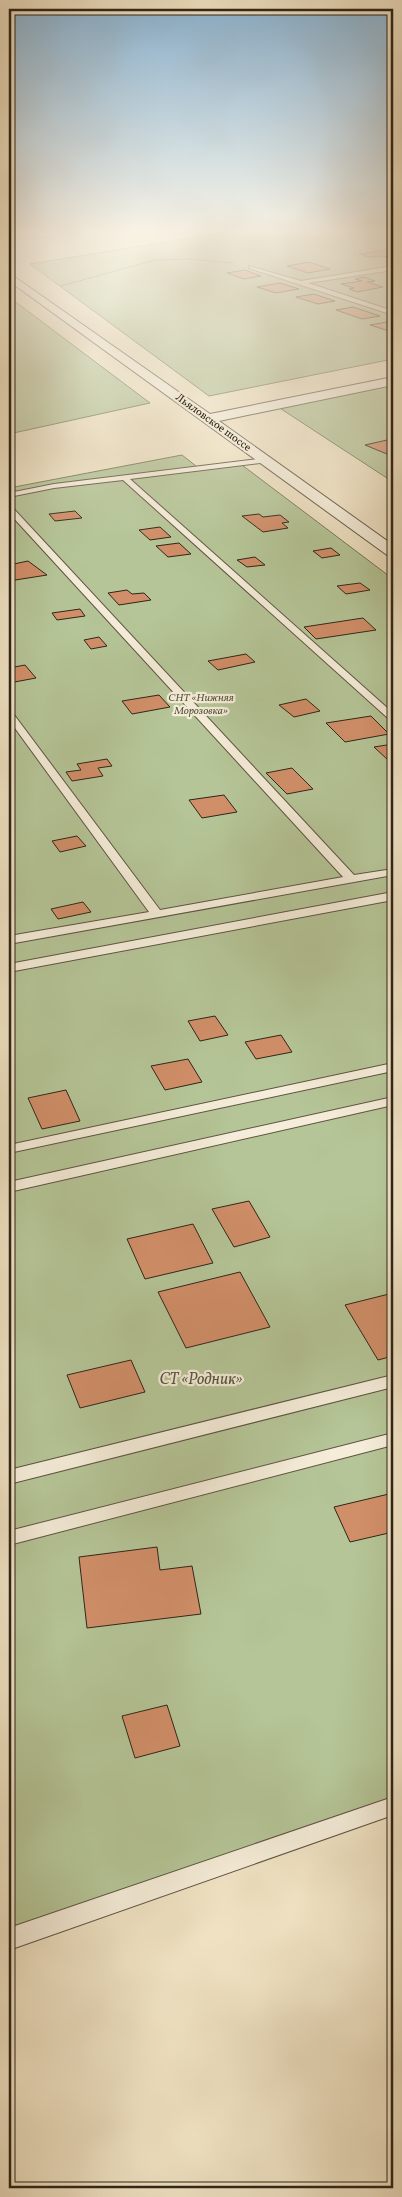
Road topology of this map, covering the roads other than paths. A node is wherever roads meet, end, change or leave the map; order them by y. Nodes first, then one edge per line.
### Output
1 (92, 336) edge
2 (393, 381) edge
3 (208, 419) junction
4 (266, 460) junction
5 (125, 478) junction
6 (9, 495) edge
7 (9, 509) edge
8 (393, 552) edge
9 (9, 714) edge
10 (393, 718) edge
11 (393, 872) edge
12 (351, 879) junction
13 (393, 896) edge
14 (157, 914) junction
15 (9, 940) edge
16 (9, 968) edge
17 (393, 1066) edge
18 (393, 1101) edge
19 (9, 1149) edge
20 (9, 1187) edge
21 (393, 1381) edge
22 (393, 1438) edge
23 (9, 1478) edge
24 (9, 1538) edge
25 (393, 1806) edge
26 (9, 1939) edge

1 - 3 street, Льяловское шоссе
2 - 3 street
3 - 4 street, Льяловское шоссе
4 - 5 lane
4 - 8 street, Льяловское шоссе
5 - 6 lane
5 - 10 lane
7 - 12 lane
9 - 14 lane
11 - 12 lane
12 - 14 lane
13 - 16 lane
14 - 15 lane
17 - 19 lane
18 - 20 lane
21 - 23 lane
22 - 24 lane
25 - 26 lane

